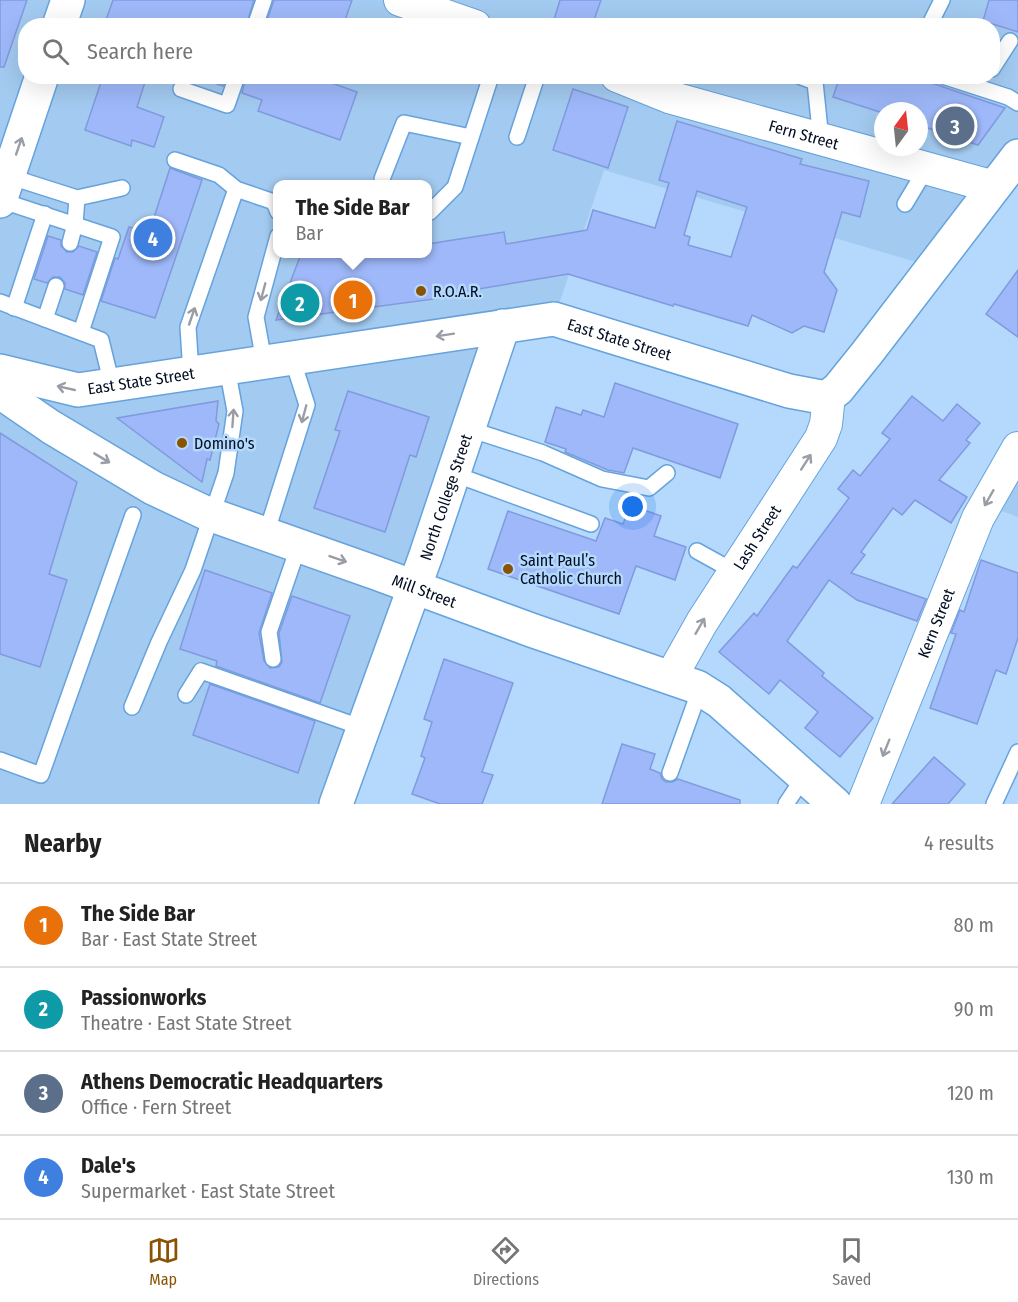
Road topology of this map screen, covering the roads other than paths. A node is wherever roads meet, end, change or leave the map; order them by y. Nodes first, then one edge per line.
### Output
1 (68, 0) edge
2 (264, 0) edge
3 (400, 0) edge
4 (942, 0) edge
5 (62, 18) edge
6 (258, 18) edge
7 (452, 18) edge
8 (933, 18) edge
9 (1010, 41) dead end
10 (1000, 57) edge
11 (39, 84) edge
12 (234, 84) edge
13 (488, 84) edge
14 (534, 84) edge
15 (636, 84) edge
16 (815, 84) edge
17 (987, 84) edge
18 (181, 89) dead end
19 (1018, 103) edge
20 (471, 137) junction
21 (517, 137) dead end
22 (820, 140) junction
23 (1018, 156) edge
24 (175, 160) dead end
25 (926, 169) junction
26 (382, 180) dead end
27 (993, 187) junction
28 (122, 188) dead end
29 (236, 189) junction
30 (3, 192) edge
31 (77, 198) junction
32 (273, 202) edge
33 (905, 204) dead end
34 (432, 210) edge
35 (45, 214) junction
36 (75, 224) junction
37 (70, 243) dead end
38 (273, 254) edge
39 (56, 286) dead end
40 (7, 305) edge
41 (45, 319) junction
42 (503, 326) junction
43 (81, 333) junction
44 (278, 360) junction
45 (227, 368) junction
46 (0, 371) edge
47 (191, 373) junction
48 (112, 385) junction
49 (0, 392) edge
50 (829, 396) junction
51 (469, 429) junction
52 (1018, 448) edge
53 (667, 473) dead end
54 (454, 474) junction
55 (133, 515) dead end
56 (213, 515) junction
57 (591, 524) dead end
58 (266, 534) junction
59 (299, 545) junction
60 (697, 551) dead end
61 (735, 572) junction
62 (414, 586) junction
63 (273, 659) dead end
64 (686, 683) junction
65 (186, 695) dead end
66 (132, 707) dead end
67 (363, 728) junction
68 (1018, 752) edge
69 (0, 760) edge
70 (670, 773) dead end
71 (804, 777) junction
72 (336, 804) edge
73 (786, 804) edge
74 (835, 804) edge
75 (863, 804) edge
76 (994, 804) edge

1 - 5 street
2 - 6 lane
3 - 7 street
4 - 8 lane
9 - 10 lane
30 -> 11 street
12 - 18 lane
13 - 20 lane
14 - 21 lane
15 - 22 street, Fern Street
16 - 22 lane
17 - 19 lane
20 - 26 lane
20 - 34 lane
22 - 25 street, Fern Street
23 - 27 street
24 - 29 lane
25 - 27 street, Fern Street
25 - 33 lane
27 - 50 street
28 - 31 lane
29 - 32 lane
47 -> 29 lane
30 - 31 lane
30 - 35 lane
31 - 36 lane
35 - 36 lane
35 - 40 lane
36 - 37 lane
36 - 43 lane
38 -> 44 lane
39 - 41 lane
40 - 41 lane
41 - 43 lane
42 -> 44 street, East State Street
42 - 50 street, East State Street
42 - 51 street, North College Street
43 - 48 lane
44 - 45 street, East State Street
44 -> 58 lane
45 - 47 street, East State Street
56 -> 45 lane
48 -> 46 street, East State Street
47 - 48 street, East State Street
49 -> 56 street, Mill Street
61 -> 50 street, Lash Street
51 - 53 lane
51 - 54 street, North College Street
52 -> 75 street, Kern Street
54 - 57 lane
54 - 62 street, North College Street
55 - 69 lane
56 - 58 street, Mill Street
56 - 66 lane
58 - 59 street, Mill Street
59 -> 62 street, Mill Street
59 - 63 lane
60 - 61 lane
64 -> 61 street, Lash Street
62 - 64 street, Mill Street
62 - 67 street, North College Street
64 - 70 lane
64 - 71 street, Mill Street
65 - 67 lane
67 - 72 street, North College Street
68 - 76 lane
71 - 73 lane
71 - 74 street, Mill Street

